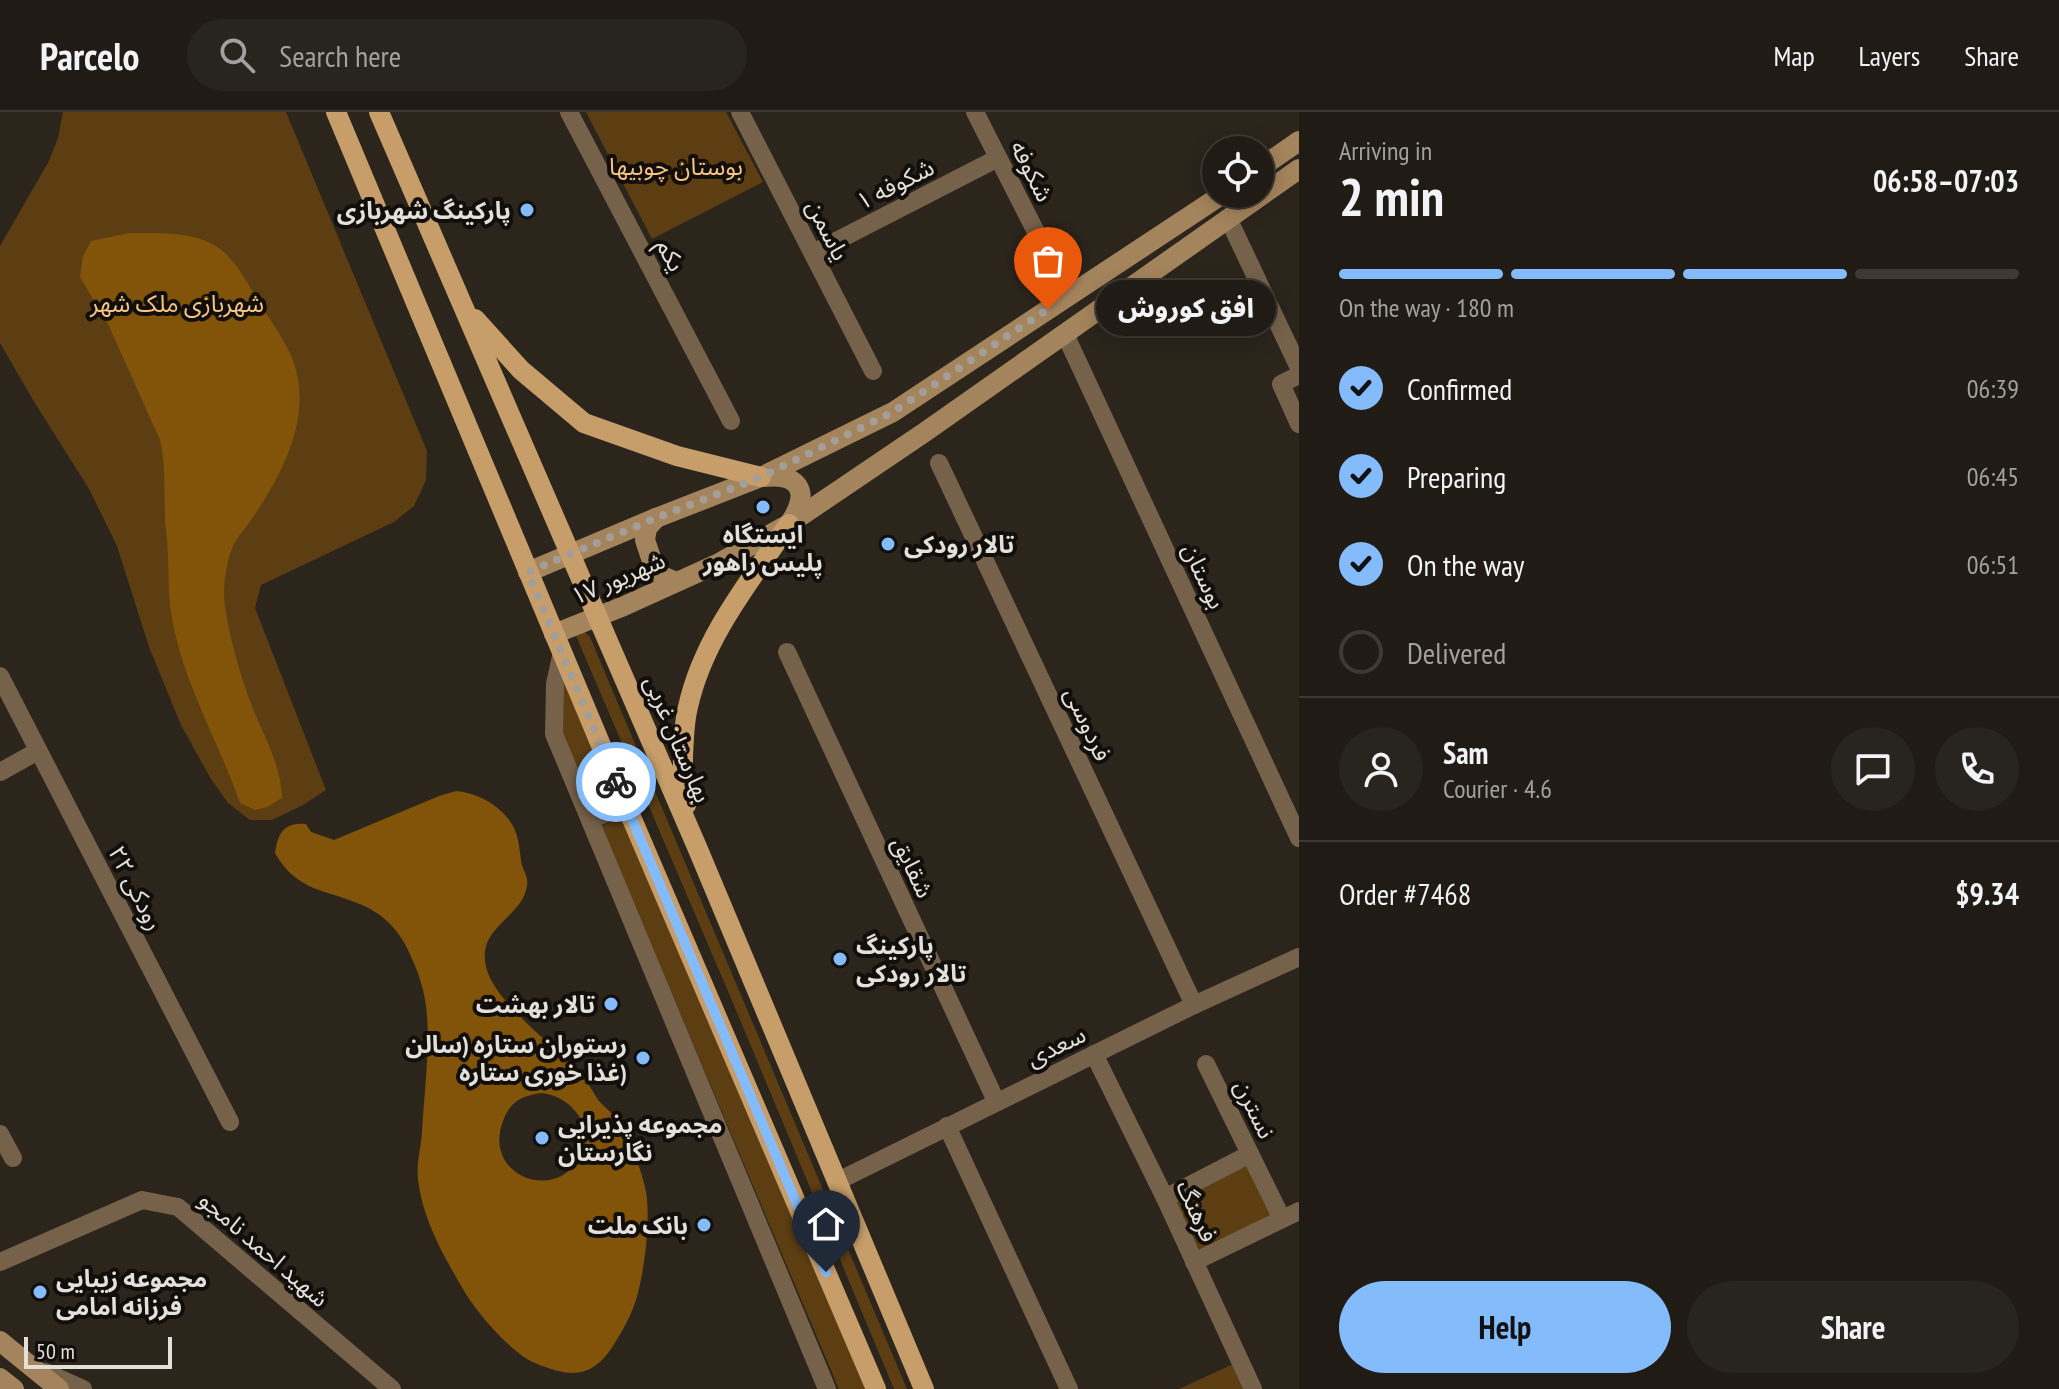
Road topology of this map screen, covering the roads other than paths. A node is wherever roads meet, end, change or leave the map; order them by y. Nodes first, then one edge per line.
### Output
1 (336, 112) edge
2 (379, 112) edge
3 (569, 112) edge
4 (740, 112) edge
5 (975, 112) edge
6 (1299, 141) edge
7 (998, 158) junction
8 (1274, 158) edge
9 (1299, 169) edge
10 (1202, 208) edge
11 (1228, 218) junction
12 (813, 253) junction
13 (1068, 295) junction
14 (463, 305) junction
15 (1065, 334) junction
16 (1299, 368) edge
17 (873, 371) dead end
18 (1299, 375) edge
19 (731, 421) dead end
20 (1299, 424) edge
21 (939, 463) dead end
22 (761, 477) junction
23 (656, 518) junction
24 (789, 524) junction
25 (570, 553) junction
26 (528, 572) junction
27 (676, 582) junction
28 (597, 615) junction
29 (558, 643) junction
30 (787, 652) dead end
31 (0, 676) edge
32 (38, 751) junction
33 (0, 772) edge
34 (626, 805) junction
35 (590, 820) junction
36 (1299, 838) edge
37 (697, 847) junction
38 (1299, 957) edge
39 (1194, 1005) junction
40 (1094, 1054) junction
41 (1206, 1064) dead end
42 (996, 1101) junction
43 (230, 1122) dead end
44 (947, 1126) junction
45 (0, 1134) edge
46 (1250, 1154) junction
47 (13, 1158) dead end
48 (836, 1182) junction
49 (1165, 1198) junction
50 (1291, 1215) edge
51 (0, 1262) edge
52 (1194, 1262) junction
53 (0, 1341) edge
54 (30, 1366) junction
55 (59, 1389) edge
56 (83, 1389) edge
57 (392, 1389) edge
58 (827, 1389) edge
59 (876, 1389) edge
60 (924, 1389) edge
61 (1069, 1389) edge
62 (1253, 1389) edge

1 - 26 main road
2 - 14 main road, بهارستان غربی
3 - 19 street, یکم
4 - 12 street, یاسمن
5 - 7 street, شکوفه
6 - 8 main road
7 - 12 street, شکوفه ۱
7 - 13 street, شکوفه
9 - 11 main road, ۱۷ شهریور
10 - 13 main road, ۱۷ شهریور
11 - 15 main road, ۱۷ شهریور
11 - 16 street
12 - 17 street, یاسمن
13 - 22 main road, ۱۷ شهریور
14 - 22 main road
14 - 25 main road, بهارستان غربی
15 - 24 main road, ۱۷ شهریور
15 - 36 street, بوستان
18 - 20 street
21 - 39 street, فردوسی
22 - 23 main road, ۱۷ شهریور
22 - 24 main road
23 - 25 main road, ۱۷ شهریور
23 - 27 main road
24 - 27 main road, ۱۷ شهریور
24 - 37 main road
25 - 26 main road, ۱۷ شهریور
25 - 28 main road, بهارستان غربی
26 - 29 main road
27 - 28 main road, ۱۷ شهریور
28 - 29 main road, ۱۷ شهریور
28 - 37 main road, بهارستان غربی
29 - 34 main road
29 - 35 street
30 - 42 street, شقایق
31 - 32 street, رودکی ۲۲
32 - 33 street
32 - 43 street, رودکی ۲۲
34 - 35 street
34 - 59 main road
35 - 58 street
37 - 48 main road, بهارستان غربی
38 - 39 street, سعدی
39 - 40 street, سعدی
40 - 42 street, سعدی
40 - 49 street, فرهنگ
41 - 46 street, نسترن
42 - 44 street, سعدی
44 - 48 street, سعدی
44 - 61 street
45 - 47 street
46 - 49 street
46 - 50 street, نسترن
48 - 60 main road, بهارستان غربی
49 - 52 street, فرهنگ
50 - 52 street
51 - 57 street, شهید احمد نامجو
52 - 62 street, فرهنگ
53 - 54 main road
54 - 55 main road
54 - 56 street

